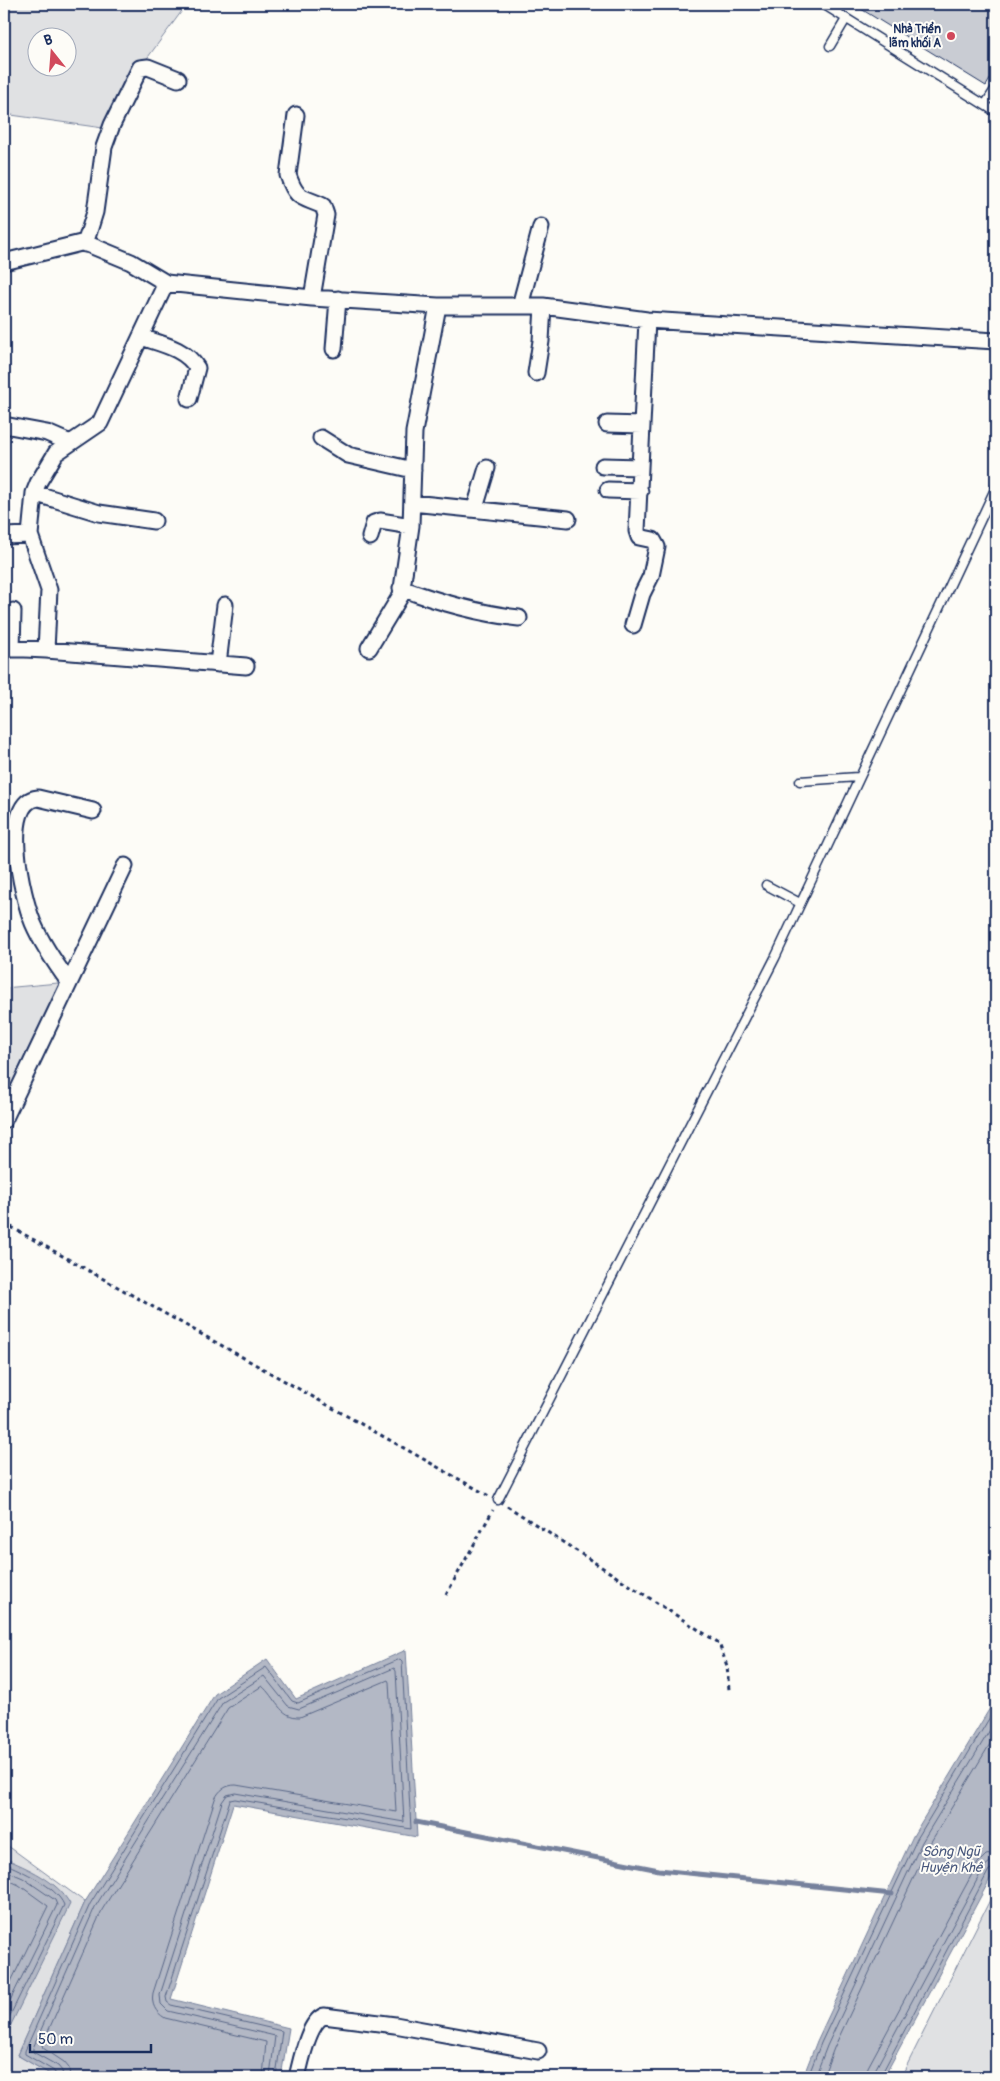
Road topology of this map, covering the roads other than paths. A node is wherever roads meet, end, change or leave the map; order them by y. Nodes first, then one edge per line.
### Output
1 (823, 4) edge
2 (846, 19) junction
3 (830, 46) dead end
4 (178, 79) dead end
5 (996, 88) edge
6 (985, 105) junction
7 (996, 112) edge
8 (296, 115) dead end
9 (541, 227) dead end
10 (85, 244) junction
11 (4, 267) edge
12 (166, 283) junction
13 (312, 298) junction
14 (338, 299) junction
15 (438, 306) junction
16 (520, 306) junction
17 (543, 306) junction
18 (647, 320) junction
19 (141, 337) junction
20 (996, 341) edge
21 (334, 349) dead end
22 (536, 373) dead end
23 (189, 399) dead end
24 (607, 424) dead end
25 (4, 425) edge
26 (642, 425) junction
27 (321, 438) dead end
28 (70, 443) junction
29 (603, 466) dead end
30 (640, 467) junction
31 (487, 468) dead end
32 (413, 470) junction
33 (996, 487) edge
34 (608, 490) dead end
35 (640, 491) junction
36 (34, 493) junction
37 (412, 503) junction
38 (475, 508) junction
39 (568, 519) dead end
40 (154, 521) dead end
41 (411, 526) junction
42 (30, 534) junction
43 (4, 536) edge
44 (370, 537) dead end
45 (401, 588) junction
46 (224, 605) dead end
47 (13, 610) dead end
48 (519, 618) dead end
49 (633, 625) dead end
50 (8, 648) edge
51 (369, 648) dead end
52 (46, 650) junction
53 (218, 664) junction
54 (246, 666) dead end
55 (858, 778) junction
56 (800, 781) dead end
57 (93, 811) dead end
58 (125, 866) dead end
59 (766, 885) dead end
60 (800, 902) junction
61 (68, 982) junction
62 (4, 1120) edge
63 (498, 1500) road end
64 (538, 2051) dead end
65 (297, 2077) edge

1 - 2 lane
2 - 3 lane
2 - 6 lane
4 - 10 street
5 - 6 lane
6 - 7 lane
8 - 13 street
9 - 16 street
10 - 11 street
10 - 12 street
12 - 13 street
12 - 19 street
13 - 14 street
14 - 15 street
14 - 21 street
15 - 16 street
15 - 32 street
16 - 17 street
17 - 18 street
17 - 22 street
18 - 20 street
18 - 26 street
19 - 23 street
19 - 28 street
24 - 26 street
25 - 28 street
26 - 30 street
27 - 32 street
28 - 36 street
29 - 30 street
30 - 35 street
31 - 38 street
32 - 37 street
33 - 55 lane
34 - 35 street
35 - 49 street
36 - 40 street
36 - 42 street
37 - 38 street
37 - 41 street
38 - 39 street
41 - 44 street
41 - 45 street
42 - 43 street
42 - 52 street
45 - 48 street
45 - 51 street
46 - 53 street
47 - 50 street
50 - 52 street
52 - 53 street
53 - 54 street
55 - 56 lane
55 - 60 lane
57 - 61 street
58 - 61 street
59 - 60 lane
60 - 63 lane
61 - 62 street
64 - 65 street

